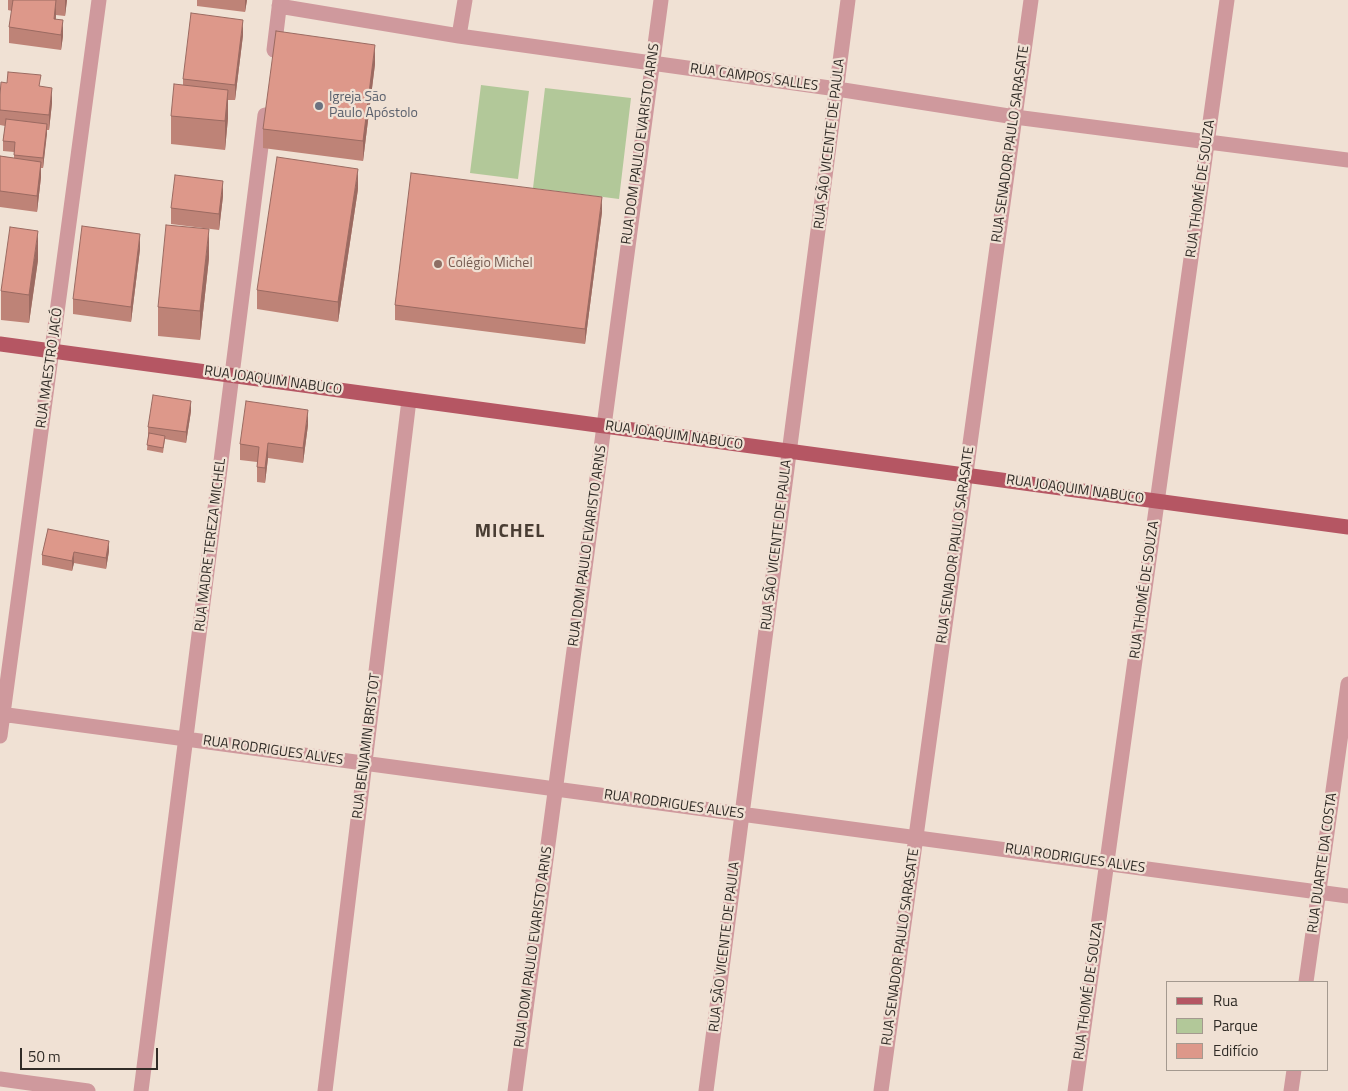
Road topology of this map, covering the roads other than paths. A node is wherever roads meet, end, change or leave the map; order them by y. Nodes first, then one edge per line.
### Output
1 (99, 0) edge
2 (465, 0) edge
3 (660, 0) edge
4 (848, 0) edge
5 (1031, 0) edge
6 (1227, 0) edge
7 (280, 3) edge
8 (460, 36) junction
9 (272, 64) edge
10 (652, 64) junction
11 (837, 89) junction
12 (267, 103) edge
13 (1015, 117) junction
14 (1207, 142) junction
15 (1348, 160) edge
16 (0, 344) edge
17 (52, 352) junction
18 (232, 376) junction
19 (409, 400) junction
20 (604, 426) junction
21 (789, 452) junction
22 (966, 476) junction
23 (1157, 502) junction
24 (1348, 528) edge
25 (1348, 684) edge
26 (1, 715) edge
27 (0, 736) edge
28 (186, 739) junction
29 (365, 764) junction
30 (555, 789) junction
31 (742, 814) junction
32 (916, 838) junction
33 (1106, 863) junction
34 (1319, 892) junction
35 (1348, 896) edge
36 (1306, 981) edge
37 (1294, 1071) edge
38 (0, 1079) edge
39 (88, 1091) edge
40 (141, 1091) edge
41 (325, 1091) edge
42 (515, 1091) edge
43 (706, 1091) edge
44 (881, 1091) edge
45 (1075, 1091) edge
46 (1291, 1091) edge

1 - 17 street, RUA MAESTRO JACÓ
2 - 8 street
3 - 10 street, RUA DOM PAULO EVARISTO ARNS
4 - 11 street, RUA SÃO VICENTE DE PAULA
5 - 13 street, RUA SENADOR PAULO SARASATE
6 - 14 street, RUA THOMÉ DE SOUZA
7 - 8 street, RUA CAMPOS SALLES
7 - 9 street
8 - 10 street, RUA CAMPOS SALLES
10 - 11 street, RUA CAMPOS SALLES
10 - 20 street, RUA DOM PAULO EVARISTO ARNS
11 - 13 street, RUA CAMPOS SALLES
11 - 21 street, RUA SÃO VICENTE DE PAULA
12 - 18 street, RUA MADRE TEREZA MICHEL
13 - 14 street, RUA CAMPOS SALLES
13 - 22 street, RUA SENADOR PAULO SARASATE
14 - 15 street, RUA CAMPOS SALLES
14 - 23 street, RUA THOMÉ DE SOUZA
16 - 17 main road, RUA JOAQUIM NABUCO
17 - 18 main road, RUA JOAQUIM NABUCO
17 - 26 street, RUA MAESTRO JACÓ
18 - 19 main road, RUA JOAQUIM NABUCO
18 - 28 street, RUA MADRE TEREZA MICHEL
19 - 20 main road, RUA JOAQUIM NABUCO
19 - 29 street, RUA BENJAMIN BRISTOT
20 - 21 main road, RUA JOAQUIM NABUCO
20 - 30 street, RUA DOM PAULO EVARISTO ARNS
21 - 22 main road, RUA JOAQUIM NABUCO
21 - 31 street, RUA SÃO VICENTE DE PAULA
22 - 23 main road, RUA JOAQUIM NABUCO
22 - 32 street, RUA SENADOR PAULO SARASATE
23 - 24 main road, RUA JOAQUIM NABUCO
23 - 33 street, RUA THOMÉ DE SOUZA
25 - 34 street, RUA DUARTE DA COSTA
26 - 27 street, RUA MAESTRO JACÓ
26 - 28 street, RUA RODRIGUES ALVES
28 - 29 street, RUA RODRIGUES ALVES
28 - 40 street, RUA MADRE TEREZA MICHEL
29 - 30 street, RUA RODRIGUES ALVES
29 - 41 street, RUA BENJAMIN BRISTOT
30 - 31 street, RUA RODRIGUES ALVES
30 - 42 street, RUA DOM PAULO EVARISTO ARNS
31 - 32 street, RUA RODRIGUES ALVES
31 - 43 street, RUA SÃO VICENTE DE PAULA
32 - 33 street, RUA RODRIGUES ALVES
32 - 44 street, RUA SENADOR PAULO SARASATE
33 - 34 street, RUA RODRIGUES ALVES
33 - 45 street, RUA THOMÉ DE SOUZA
34 - 35 street, RUA RODRIGUES ALVES
34 - 36 street, RUA DUARTE DA COSTA
37 - 46 street
38 - 39 street

